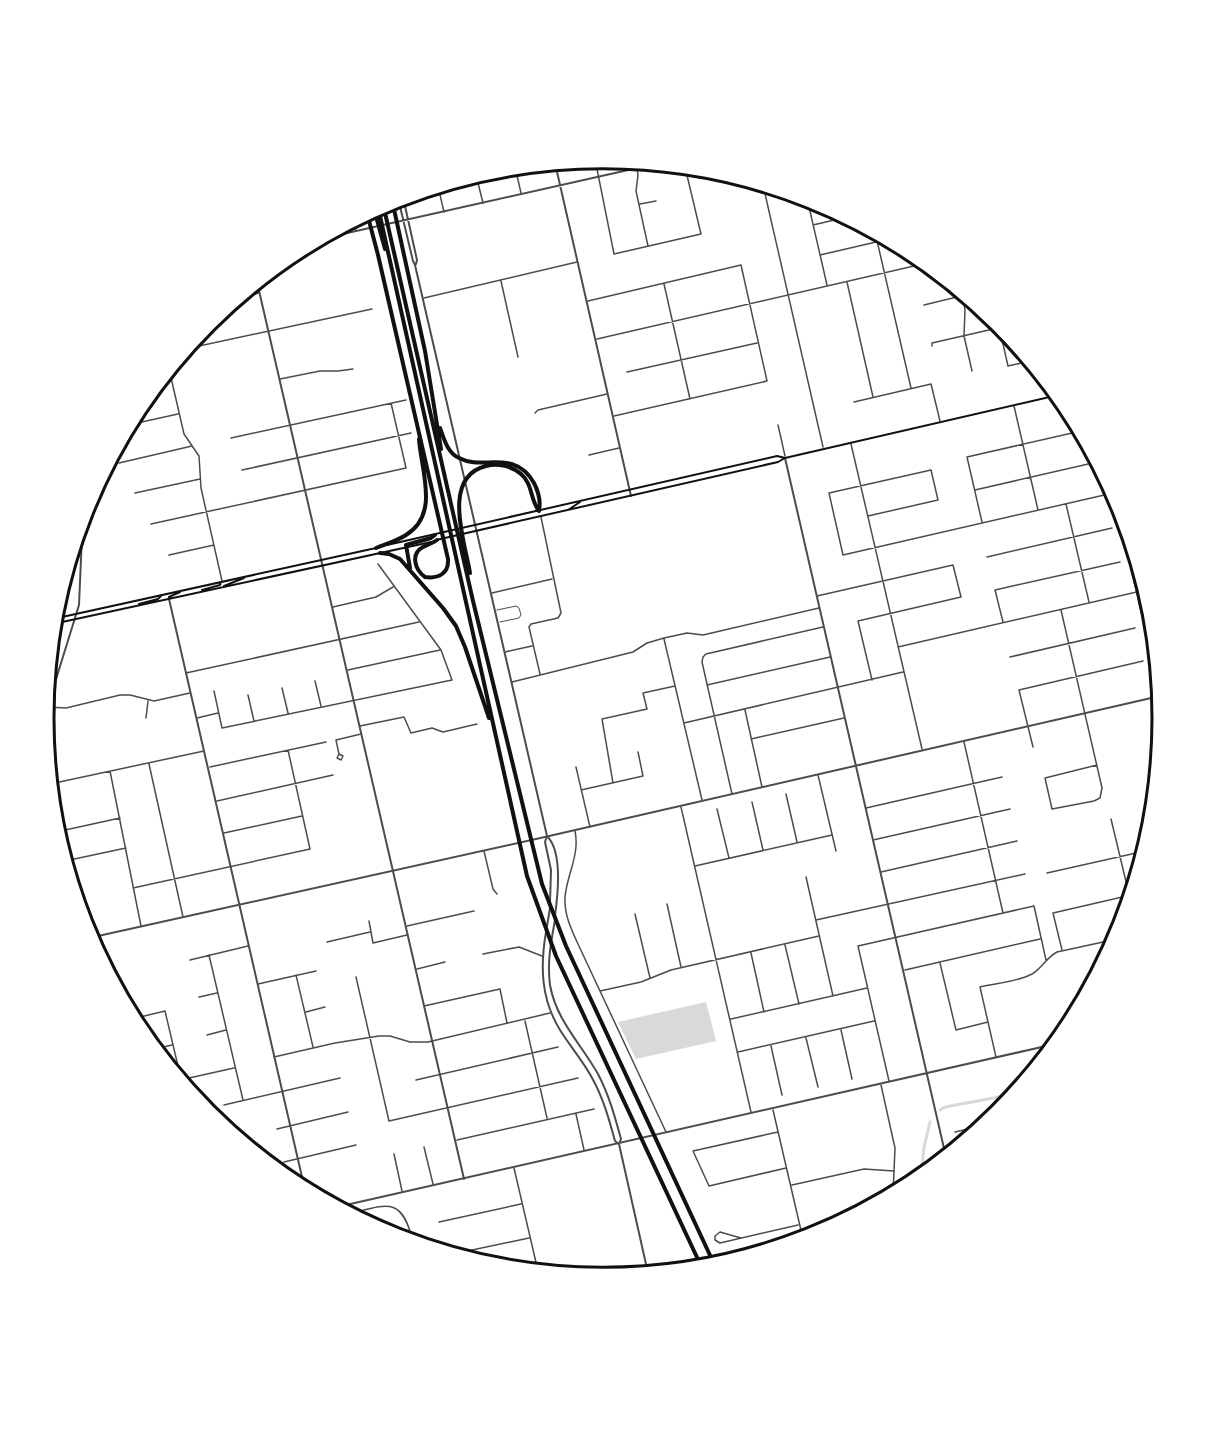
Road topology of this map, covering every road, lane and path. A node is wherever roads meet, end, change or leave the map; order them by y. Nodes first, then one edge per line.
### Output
1 (597, 169) edge
2 (630, 170) edge
3 (638, 170) edge
4 (557, 171) edge
5 (517, 176) edge
6 (599, 176) junction
7 (688, 176) edge
8 (478, 184) edge
9 (560, 185) junction
10 (440, 194) edge
11 (522, 194) junction
12 (765, 194) edge
13 (656, 201) dead end
14 (483, 203) junction
15 (639, 204) junction
16 (405, 206) edge
17 (399, 209) edge
18 (810, 210) edge
19 (394, 211) edge
20 (444, 212) junction
21 (385, 214) edge
22 (380, 217) edge
23 (377, 218) edge
24 (408, 220) junction
25 (833, 220) edge
26 (401, 221) junction
27 (369, 222) edge
28 (813, 225) junction
29 (355, 229) edge
30 (356, 232) junction
31 (345, 234) edge
32 (877, 242) joint
33 (648, 246) junction
34 (820, 255) junction
35 (578, 262) junction
36 (415, 265) junction
37 (914, 266) edge
38 (884, 273) junction
39 (501, 280) junction
40 (395, 282) junction
41 (847, 282) junction
42 (664, 283) junction
43 (827, 286) junction
44 (259, 290) edge
45 (260, 293) junction
46 (254, 294) edge
47 (788, 295) junction
48 (954, 296) edge
49 (423, 298) junction
50 (587, 301) junction
51 (750, 304) junction
52 (924, 304) dead end
53 (964, 304) edge
54 (372, 309) dead end
55 (672, 322) junction
56 (991, 330) edge
57 (268, 332) junction
58 (964, 336) junction
59 (596, 339) junction
60 (758, 343) junction
61 (1004, 343) edge
62 (200, 346) edge
63 (932, 346) dead end
64 (519, 357) dead end
65 (681, 360) junction
66 (1022, 363) edge
67 (353, 369) dead end
68 (972, 371) dead end
69 (627, 372) dead end
70 (171, 380) edge
71 (280, 380) junction
72 (910, 388) junction
73 (608, 394) junction
74 (873, 397) junction
75 (1048, 397) edge
76 (690, 399) junction
77 (406, 400) dead end
78 (854, 402) dead end
79 (391, 403) junction
80 (1013, 405) junction
81 (535, 413) dead end
82 (179, 414) junction
83 (613, 416) junction
84 (437, 420) junction
85 (141, 422) edge
86 (941, 422) junction
87 (290, 425) junction
88 (778, 425) dead end
89 (419, 429) junction
90 (1071, 432) edge
91 (411, 433) dead end
92 (398, 436) junction
93 (231, 438) dead end
94 (851, 443) junction
95 (1023, 444) junction
96 (193, 446) junction
97 (620, 448) junction
98 (824, 449) junction
99 (589, 455) dead end
100 (298, 458) junction
101 (785, 458) junction
102 (119, 463) dead end
103 (744, 464) junction
104 (1089, 464) edge
105 (243, 470) dead end
106 (732, 473) junction
107 (445, 477) junction
108 (686, 477) junction
109 (1031, 477) junction
110 (201, 479) junction
111 (673, 486) junction
112 (861, 486) junction
113 (305, 490) junction
114 (630, 490) junction
115 (975, 490) junction
116 (135, 493) dead end
117 (1104, 495) edge
118 (631, 496) junction
119 (580, 501) junction
120 (1066, 504) junction
121 (1038, 510) junction
122 (539, 511) junction
123 (207, 512) junction
124 (565, 512) junction
125 (868, 516) junction
126 (541, 517) junction
127 (982, 523) junction
128 (151, 524) dead end
129 (476, 526) junction
130 (1112, 528) dead end
131 (477, 532) junction
132 (1074, 537) junction
133 (437, 538) junction
134 (214, 544) junction
135 (82, 545) edge
136 (875, 547) junction
137 (376, 548) junction
138 (405, 548) junction
139 (380, 553) junction
140 (169, 555) dead end
141 (987, 557) dead end
142 (320, 560) junction
143 (1120, 562) dead end
144 (378, 564) dead end
145 (321, 565) junction
146 (410, 569) junction
147 (1082, 571) junction
148 (255, 574) junction
149 (553, 579) junction
150 (222, 581) junction
151 (883, 581) junction
152 (224, 586) junction
153 (194, 587) junction
154 (394, 587) junction
155 (200, 592) junction
156 (1137, 592) edge
157 (491, 593) junction
158 (161, 595) junction
159 (817, 596) junction
160 (169, 599) junction
161 (474, 601) junction
162 (1089, 603) junction
163 (136, 606) junction
164 (332, 607) junction
165 (820, 608) junction
166 (1061, 610) junction
167 (495, 611) junction
168 (891, 613) junction
169 (77, 614) junction
170 (64, 617) edge
171 (75, 620) junction
172 (63, 622) edge
173 (420, 622) junction
174 (498, 623) junction
175 (1003, 623) junction
176 (824, 627) junction
177 (1135, 628) dead end
178 (664, 638) junction
179 (340, 640) junction
180 (1069, 643) junction
181 (533, 645) junction
182 (898, 647) junction
183 (441, 650) junction
184 (505, 652) junction
185 (831, 657) junction
186 (1010, 657) dead end
187 (1143, 662) dead end
188 (347, 670) junction
189 (904, 672) junction
190 (186, 673) junction
191 (540, 675) junction
192 (1077, 677) junction
193 (872, 680) junction
194 (55, 681) edge
195 (315, 681) dead end
196 (512, 682) junction
197 (707, 685) junction
198 (675, 686) junction
199 (838, 687) junction
200 (282, 688) dead end
201 (214, 691) dead end
202 (191, 693) junction
203 (249, 695) dead end
204 (1151, 696) edge
205 (148, 700) junction
206 (354, 701) junction
207 (321, 706) junction
208 (54, 707) edge
209 (744, 709) junction
210 (219, 713) junction
211 (1085, 713) junction
212 (288, 714) junction
213 (714, 716) junction
214 (146, 718) dead end
215 (197, 718) junction
216 (845, 718) junction
217 (254, 721) junction
218 (684, 723) junction
219 (477, 724) dead end
220 (360, 726) junction
221 (1027, 727) junction
222 (362, 734) junction
223 (495, 736) junction
224 (751, 739) junction
225 (964, 741) junction
226 (326, 742) dead end
227 (1033, 747) dead end
228 (205, 750) junction
229 (288, 750) junction
230 (922, 751) junction
231 (638, 752) dead end
232 (339, 754) dead end
233 (149, 763) junction
234 (1096, 765) junction
235 (856, 766) junction
236 (576, 767) dead end
237 (208, 768) junction
238 (110, 771) junction
239 (818, 774) junction
240 (333, 775) dead end
241 (1002, 777) dead end
242 (58, 782) edge
243 (295, 783) junction
244 (613, 783) junction
245 (974, 783) junction
246 (762, 787) junction
247 (581, 790) junction
248 (732, 794) junction
249 (786, 794) dead end
250 (216, 801) junction
251 (702, 801) junction
252 (752, 801) dead end
253 (680, 806) junction
254 (866, 808) junction
255 (717, 809) dead end
256 (1010, 809) dead end
257 (302, 816) junction
258 (981, 816) junction
259 (121, 818) junction
260 (1112, 819) dead end
261 (590, 827) junction
262 (66, 830) edge
263 (575, 830) junction
264 (223, 834) junction
265 (832, 835) junction
266 (547, 836) junction
267 (873, 840) junction
268 (1017, 841) dead end
269 (798, 843) junction
270 (127, 848) junction
271 (988, 848) junction
272 (484, 850) junction
273 (763, 851) junction
274 (836, 852) dead end
275 (1135, 853) edge
276 (1120, 857) junction
277 (73, 859) edge
278 (729, 859) junction
279 (230, 866) junction
280 (694, 867) junction
281 (393, 871) junction
282 (881, 872) junction
283 (1047, 873) dead end
284 (1024, 874) dead end
285 (806, 877) dead end
286 (174, 879) junction
287 (996, 880) junction
288 (1127, 882) edge
289 (133, 888) junction
290 (497, 894) dead end
291 (1122, 897) edge
292 (667, 904) dead end
293 (239, 905) junction
294 (888, 905) junction
295 (474, 911) dead end
296 (1004, 913) junction
297 (635, 914) dead end
298 (183, 917) junction
299 (816, 920) junction
300 (369, 921) dead end
301 (142, 926) junction
302 (406, 927) junction
303 (371, 931) junction
304 (408, 935) junction
305 (99, 936) edge
306 (819, 936) junction
307 (896, 938) junction
308 (1041, 939) junction
309 (327, 942) dead end
310 (1104, 942) edge
311 (785, 944) junction
312 (248, 946) junction
313 (1062, 951) junction
314 (751, 952) junction
315 (483, 954) dead end
316 (209, 955) junction
317 (543, 956) junction
318 (190, 960) dead end
319 (716, 960) junction
320 (1046, 960) junction
321 (445, 962) dead end
322 (940, 962) junction
323 (682, 968) junction
324 (416, 969) junction
325 (903, 970) junction
326 (315, 971) dead end
327 (296, 975) junction
328 (356, 977) dead end
329 (651, 979) junction
330 (257, 984) junction
331 (867, 988) junction
332 (600, 991) junction
333 (218, 993) junction
334 (833, 996) junction
335 (199, 997) dead end
336 (799, 1004) junction
337 (424, 1006) junction
338 (325, 1007) dead end
339 (764, 1011) junction
340 (305, 1012) junction
341 (551, 1012) junction
342 (142, 1016) edge
343 (730, 1019) junction
344 (525, 1020) junction
345 (875, 1021) junction
346 (988, 1022) junction
347 (508, 1024) junction
348 (841, 1029) junction
349 (227, 1030) junction
350 (207, 1035) dead end
351 (806, 1037) junction
352 (370, 1038) junction
353 (432, 1041) junction
354 (173, 1045) junction
355 (771, 1045) junction
356 (164, 1047) edge
357 (558, 1047) dead end
358 (1042, 1047) edge
359 (313, 1048) junction
360 (532, 1053) junction
361 (738, 1053) junction
362 (274, 1057) junction
363 (997, 1058) junction
364 (177, 1065) edge
365 (235, 1067) junction
366 (440, 1074) junction
367 (927, 1074) junction
368 (578, 1077) dead end
369 (340, 1078) dead end
370 (189, 1079) edge
371 (852, 1079) dead end
372 (416, 1080) dead end
373 (889, 1082) junction
374 (880, 1084) junction
375 (540, 1086) junction
376 (818, 1087) dead end
377 (282, 1091) junction
378 (783, 1095) dead end
379 (243, 1100) junction
380 (224, 1105) dead end
381 (448, 1108) junction
382 (594, 1109) dead end
383 (773, 1109) junction
384 (348, 1112) dead end
385 (576, 1113) junction
386 (752, 1114) junction
387 (548, 1120) junction
388 (290, 1126) junction
389 (277, 1129) dead end
390 (967, 1129) edge
391 (778, 1132) junction
392 (955, 1132) dead end
393 (667, 1133) junction
394 (456, 1141) junction
395 (619, 1144) junction
396 (356, 1145) dead end
397 (424, 1147) dead end
398 (944, 1148) edge
399 (584, 1152) junction
400 (394, 1154) dead end
401 (298, 1159) junction
402 (284, 1162) dead end
403 (514, 1167) junction
404 (786, 1168) junction
405 (895, 1171) junction
406 (302, 1177) edge
407 (464, 1179) junction
408 (894, 1183) edge
409 (433, 1186) junction
410 (790, 1186) junction
411 (403, 1192) junction
412 (522, 1203) junction
413 (349, 1204) edge
414 (362, 1211) edge
415 (440, 1222) dead end
416 (799, 1225) junction
417 (800, 1230) edge
418 (410, 1231) edge
419 (530, 1237) junction
420 (741, 1238) junction
421 (470, 1250) edge
422 (710, 1256) edge
423 (697, 1258) edge
424 (536, 1263) edge
425 (646, 1265) edge

1 - 6 street
2 - 6 street
3 - 15 street
4 - 9 street
5 - 11 street
6 - 9 street
6 - 33 street
7 - 33 street
8 - 14 street
9 - 11 street
9 - 35 street
10 - 20 street
11 - 14 street
12 - 47 street
13 - 15 street
14 - 20 street
15 - 33 street
16 - 24 street
17 - 26 street
18 - 28 street
19 - 84 highway
20 - 24 street
21 - 107 highway
22 - 40 highway
23 - 40 highway
24 - 26 street
24 - 36 street
25 - 28 street
26 - 30 street
26 - 36 street
27 - 89 highway
28 - 34 street
29 - 30 street
30 - 31 street
32 - 34 street
32 - 38 street
34 - 43 street
35 - 39 street
35 - 50 street
36 - 49 street
37 - 38 street
38 - 41 street
38 - 72 street
39 - 49 street
39 - 64 street
40 - 223 highway
41 - 43 street
41 - 74 street
42 - 50 street
42 - 51 street
42 - 55 street
43 - 47 street
44 - 45 street
45 - 46 street
45 - 57 street
47 - 51 street
47 - 98 street
48 - 52 street
49 - 129 street
50 - 59 street
51 - 55 street
51 - 60 street
53 - 58 street
54 - 57 street
55 - 59 street
55 - 65 street
56 - 58 street
57 - 62 street
57 - 71 street
58 - 63 street
58 - 68 street
59 - 73 street
60 - 65 street
60 - 76 street
61 - 66 street
65 - 69 street
65 - 76 street
67 - 71 street
70 - 82 street
71 - 87 street
72 - 74 street
72 - 86 street
73 - 81 street
73 - 83 street
74 - 78 street
75 - 80 main road
76 - 83 street
77 - 79 street
79 - 87 street
79 - 92 street
80 - 86 main road
80 - 95 street
82 - 85 street
82 - 96 street
83 - 97 street
84 - 107 highway
84 - 122 highway
86 - 94 main road
87 - 93 street
87 - 100 street
88 - 101 street
89 - 133 highway
89 - 137 highway
90 - 95 street
91 - 92 street
92 - 100 street
92 - 113 street
94 - 98 main road
94 - 112 street
95 - 109 street
95 - 115 street
96 - 102 street
96 - 110 street
97 - 99 street
97 - 114 street
98 - 101 main road
100 - 105 street
100 - 113 street
101 - 103 main road
101 - 106 main road
101 - 159 street
103 - 106 main road
103 - 108 main road
104 - 109 street
106 - 111 main road
107 - 161 highway
108 - 111 main road
108 - 114 main road
109 - 115 street
109 - 121 street
110 - 116 street
110 - 123 street
111 - 118 main road
112 - 125 street
112 - 125 street
112 - 136 street
113 - 123 street
113 - 142 street
114 - 118 street
114 - 119 main road
115 - 127 street
117 - 120 street
118 - 124 main road
119 - 122 main road
119 - 124 main road
120 - 121 street
120 - 132 street
121 - 127 street
122 - 126 main road
122 - 129 main road
122 - 161 highway
123 - 128 street
123 - 134 street
124 - 126 main road
125 - 136 street
126 - 131 main road
126 - 149 street
127 - 136 street
129 - 131 street
129 - 133 main road
130 - 132 street
131 - 133 main road
131 - 157 street
132 - 141 street
132 - 147 street
133 - 137 main road
133 - 138 highway
134 - 140 street
134 - 150 street
135 - 169 street
136 - 151 street
137 - 142 main road
138 - 139 main road
138 - 146 highway
139 - 145 main road
139 - 146 highway
142 - 145 street
142 - 148 main road
143 - 147 street
144 - 154 street
145 - 152 main road
145 - 164 street
146 - 223 highway
147 - 162 street
147 - 175 street
148 - 150 main road
148 - 152 main road
149 - 157 street
149 - 181 street
150 - 153 main road
150 - 155 main road
151 - 159 street
151 - 168 street
151 - 168 street
152 - 155 main road
153 - 158 main road
153 - 160 main road
154 - 164 street
154 - 173 street
155 - 160 main road
156 - 162 street
157 - 167 street
158 - 163 main road
158 - 169 main road
159 - 165 street
160 - 163 main road
160 - 190 street
161 - 422 highway
162 - 166 street
163 - 171 main road
164 - 179 street
165 - 176 street
165 - 178 street
166 - 175 street
166 - 180 street
167 - 174 street
167 - 174 lane
168 - 182 street
168 - 193 street
169 - 170 main road
169 - 171 street
171 - 172 main road
171 - 194 street
173 - 179 street
173 - 183 street
174 - 184 street
175 - 182 street
176 - 185 street
176 - 197 street
177 - 180 street
178 - 191 street
178 - 198 street
179 - 188 street
179 - 190 street
180 - 186 street
180 - 192 street
181 - 184 street
181 - 191 street
182 - 189 street
183 - 188 street
183 - 206 street
184 - 196 street
185 - 197 street
185 - 199 street
187 - 192 street
188 - 206 street
189 - 193 street
189 - 230 street
190 - 202 street
191 - 196 street
192 - 211 street
192 - 221 street
193 - 199 street
195 - 207 street
196 - 266 street
197 - 213 street
198 - 218 street
198 - 244 street
199 - 209 street
199 - 216 street
200 - 212 street
201 - 210 street
202 - 205 street
202 - 215 street
203 - 217 street
204 - 211 street
205 - 208 street
205 - 214 street
206 - 207 street
206 - 220 street
207 - 212 street
209 - 213 street
209 - 224 street
210 - 215 street
210 - 217 street
211 - 221 street
211 - 234 street
212 - 217 street
213 - 218 street
213 - 248 street
215 - 228 street
216 - 224 street
216 - 235 street
218 - 251 street
219 - 220 street
220 - 222 street
221 - 225 street
221 - 227 street
222 - 232 street
222 - 281 street
223 - 423 highway
224 - 246 street
225 - 230 street
225 - 245 street
226 - 229 street
228 - 233 street
228 - 237 street
229 - 237 street
229 - 243 street
230 - 235 street
231 - 244 street
233 - 238 street
233 - 286 street
234 - 234 street
235 - 239 street
235 - 254 street
236 - 247 street
237 - 250 street
238 - 242 street
238 - 259 street
239 - 246 street
239 - 265 street
240 - 243 street
241 - 245 street
243 - 250 street
243 - 257 street
244 - 247 street
245 - 254 street
245 - 258 street
246 - 248 street
247 - 261 street
248 - 251 street
249 - 269 street
250 - 264 street
251 - 253 street
252 - 273 street
253 - 261 street
253 - 280 street
254 - 267 street
255 - 278 street
256 - 258 street
257 - 264 street
257 - 279 street
258 - 267 street
258 - 271 street
259 - 262 street
259 - 270 street
260 - 276 street
261 - 263 street
263 - 266 street
263 - 332 street
264 - 279 street
265 - 269 street
265 - 274 street
266 - 272 street
266 - 317 street
266 - 395 street
267 - 282 street
268 - 271 street
269 - 273 street
270 - 277 street
270 - 289 street
271 - 282 street
271 - 287 street
272 - 281 street
272 - 290 street
273 - 278 street
275 - 276 street
276 - 283 street
276 - 288 street
278 - 280 street
279 - 286 street
279 - 293 street
280 - 319 street
281 - 293 street
281 - 302 street
282 - 294 street
284 - 287 street
285 - 299 street
286 - 289 street
286 - 298 street
287 - 294 street
287 - 296 street
289 - 301 street
291 - 313 street
292 - 323 street
293 - 298 street
293 - 312 street
294 - 299 street
294 - 307 street
295 - 302 street
296 - 307 street
296 - 308 street
297 - 329 street
298 - 301 street
299 - 306 street
300 - 303 street
301 - 305 street
302 - 304 street
303 - 304 street
303 - 309 street
304 - 324 street
306 - 311 street
306 - 334 street
307 - 325 street
307 - 331 street
308 - 320 street
308 - 322 street
310 - 313 street
311 - 314 street
311 - 336 street
312 - 316 street
312 - 330 street
313 - 320 street
314 - 319 street
314 - 339 street
315 - 317 street
316 - 318 street
316 - 333 street
317 - 341 street
319 - 323 street
319 - 343 street
320 - 346 street
321 - 324 street
322 - 325 street
322 - 346 street
323 - 329 street
324 - 337 street
325 - 367 street
326 - 327 street
327 - 330 street
327 - 340 street
328 - 352 street
329 - 332 street
330 - 362 street
331 - 334 street
331 - 345 street
332 - 393 street
333 - 335 street
333 - 349 street
334 - 336 street
336 - 339 street
337 - 347 street
337 - 353 street
338 - 340 street
339 - 343 street
340 - 359 street
341 - 344 street
341 - 395 street
342 - 354 street
343 - 361 street
344 - 347 street
344 - 360 street
345 - 348 street
345 - 373 street
346 - 363 street
347 - 353 street
348 - 351 street
348 - 371 street
349 - 350 street
349 - 365 street
351 - 355 street
351 - 376 street
352 - 353 street
352 - 359 street
352 - 381 street
353 - 366 street
354 - 356 street
354 - 364 street
355 - 361 street
355 - 378 street
357 - 360 street
358 - 363 street
359 - 362 street
360 - 366 street
360 - 375 street
361 - 386 street
362 - 377 street
363 - 367 street
365 - 370 street
365 - 379 street
366 - 372 street
366 - 381 street
367 - 373 street
367 - 398 street
368 - 375 street
369 - 377 street
373 - 374 street
374 - 383 street
374 - 405 street
375 - 381 street
375 - 387 street
377 - 379 street
377 - 388 street
379 - 380 street
381 - 394 street
382 - 385 street
383 - 386 street
383 - 391 street
384 - 388 street
385 - 387 street
385 - 399 street
386 - 393 street
387 - 394 street
388 - 389 street
388 - 401 street
390 - 392 street
391 - 404 street
391 - 404 street
393 - 395 street
394 - 407 street
395 - 399 street
395 - 425 street
396 - 401 street
397 - 409 street
399 - 403 street
400 - 411 street
401 - 402 street
401 - 406 street
403 - 407 street
403 - 412 street
404 - 410 street
405 - 408 street
405 - 410 street
407 - 409 street
409 - 411 street
410 - 416 street
411 - 413 street
412 - 415 street
412 - 419 street
414 - 418 street
416 - 417 street
416 - 420 street
419 - 421 street
419 - 424 street
420 - 420 street

